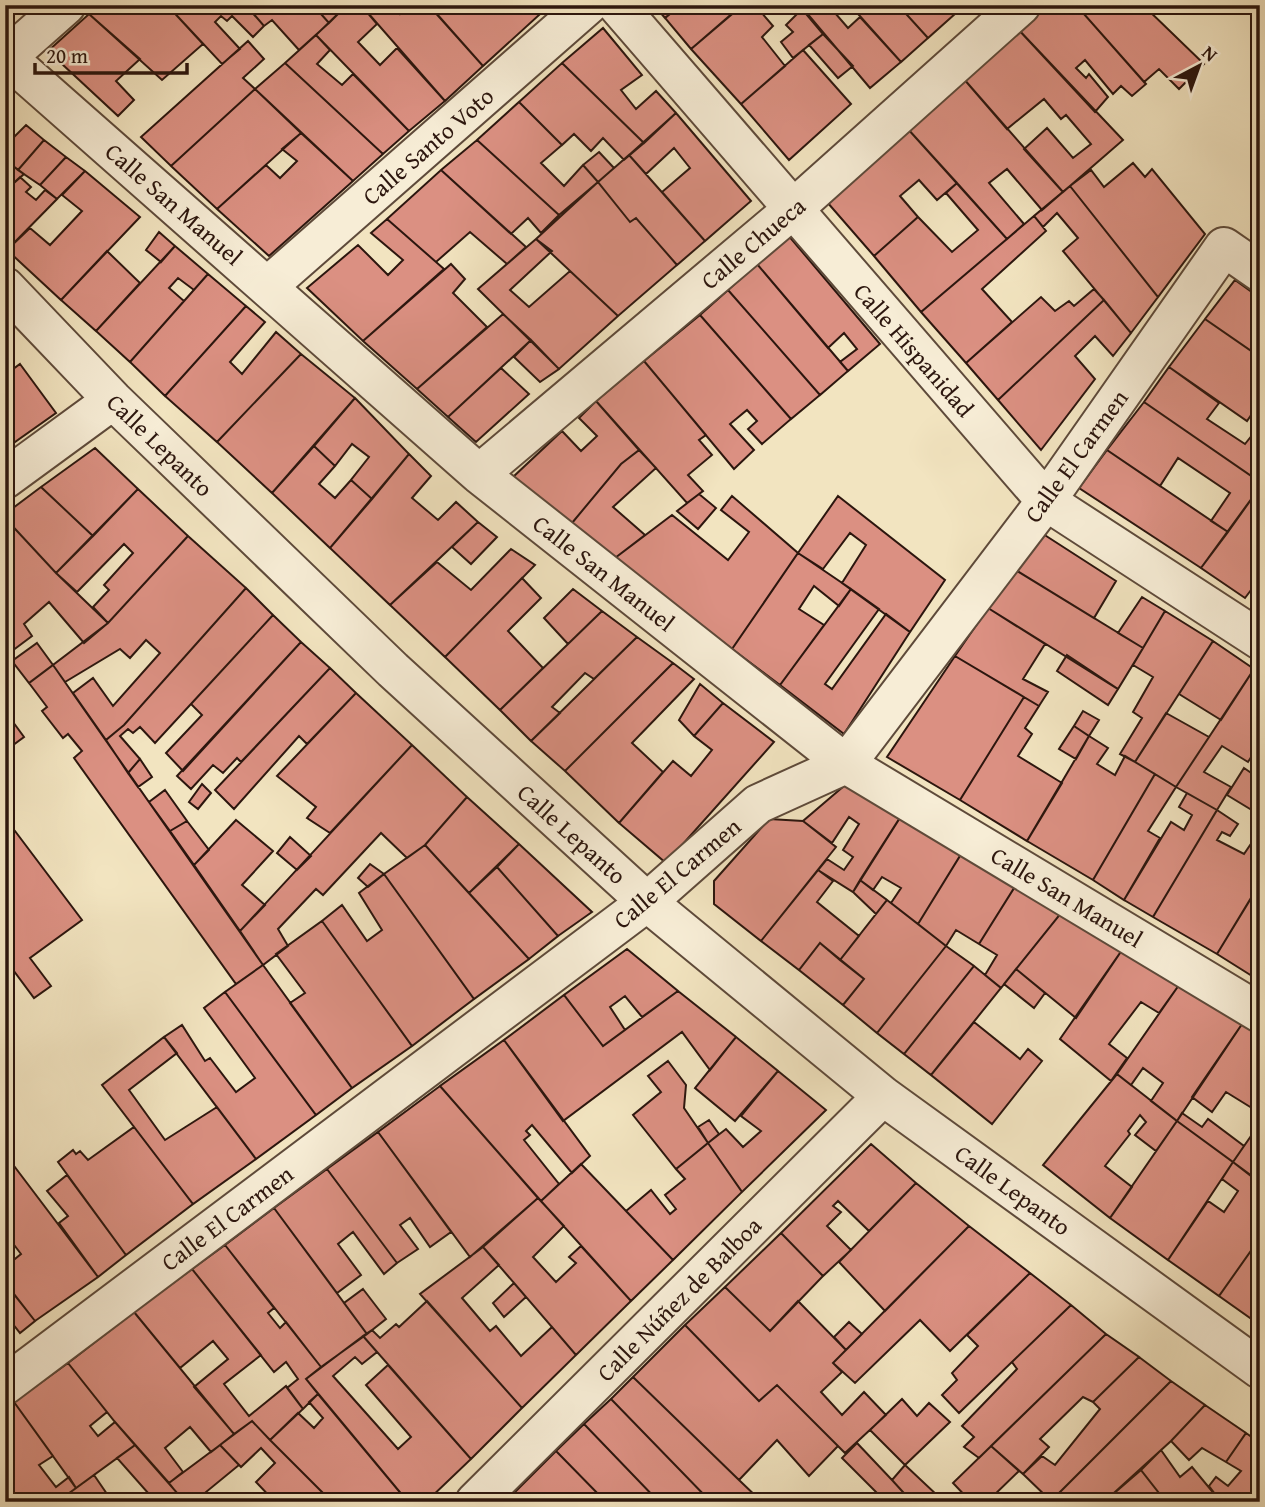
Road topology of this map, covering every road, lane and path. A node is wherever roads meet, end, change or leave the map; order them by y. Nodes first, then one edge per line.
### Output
1 (66, 5) edge
2 (588, 5) edge
3 (617, 5) edge
4 (1021, 5) edge
5 (6, 57) edge
6 (792, 210) junction
7 (1260, 272) edge
8 (268, 286) junction
9 (5, 287) edge
10 (113, 400) junction
11 (479, 474) junction
12 (5, 479) edge
13 (1045, 501) junction
14 (1260, 640) edge
15 (846, 764) junction
16 (647, 902) junction
17 (1260, 1013) edge
18 (883, 1096) junction
19 (1260, 1369) edge
20 (5, 1385) edge
21 (475, 1502) edge

1 - 5 street
2 - 8 street, Calle Santo Voto
3 - 6 street, Calle Hispanidad
4 - 6 street, Calle Chueca
5 - 8 street, Calle San Manuel
6 - 11 street, Calle Chueca
6 - 13 street, Calle Hispanidad
7 - 13 street, Calle El Carmen
8 - 11 street, Calle San Manuel
9 - 10 street, Calle Lepanto
10 - 12 street
10 - 16 street, Calle Lepanto
11 - 15 street, Calle San Manuel
13 - 14 street, Calle Hispanidad
13 - 15 street, Calle El Carmen
15 - 16 street, Calle El Carmen
15 - 17 street, Calle San Manuel
16 - 18 street, Calle Lepanto
16 - 20 street, Calle El Carmen
18 - 19 street, Calle Lepanto
18 - 21 street, Calle Núñez de Balboa

